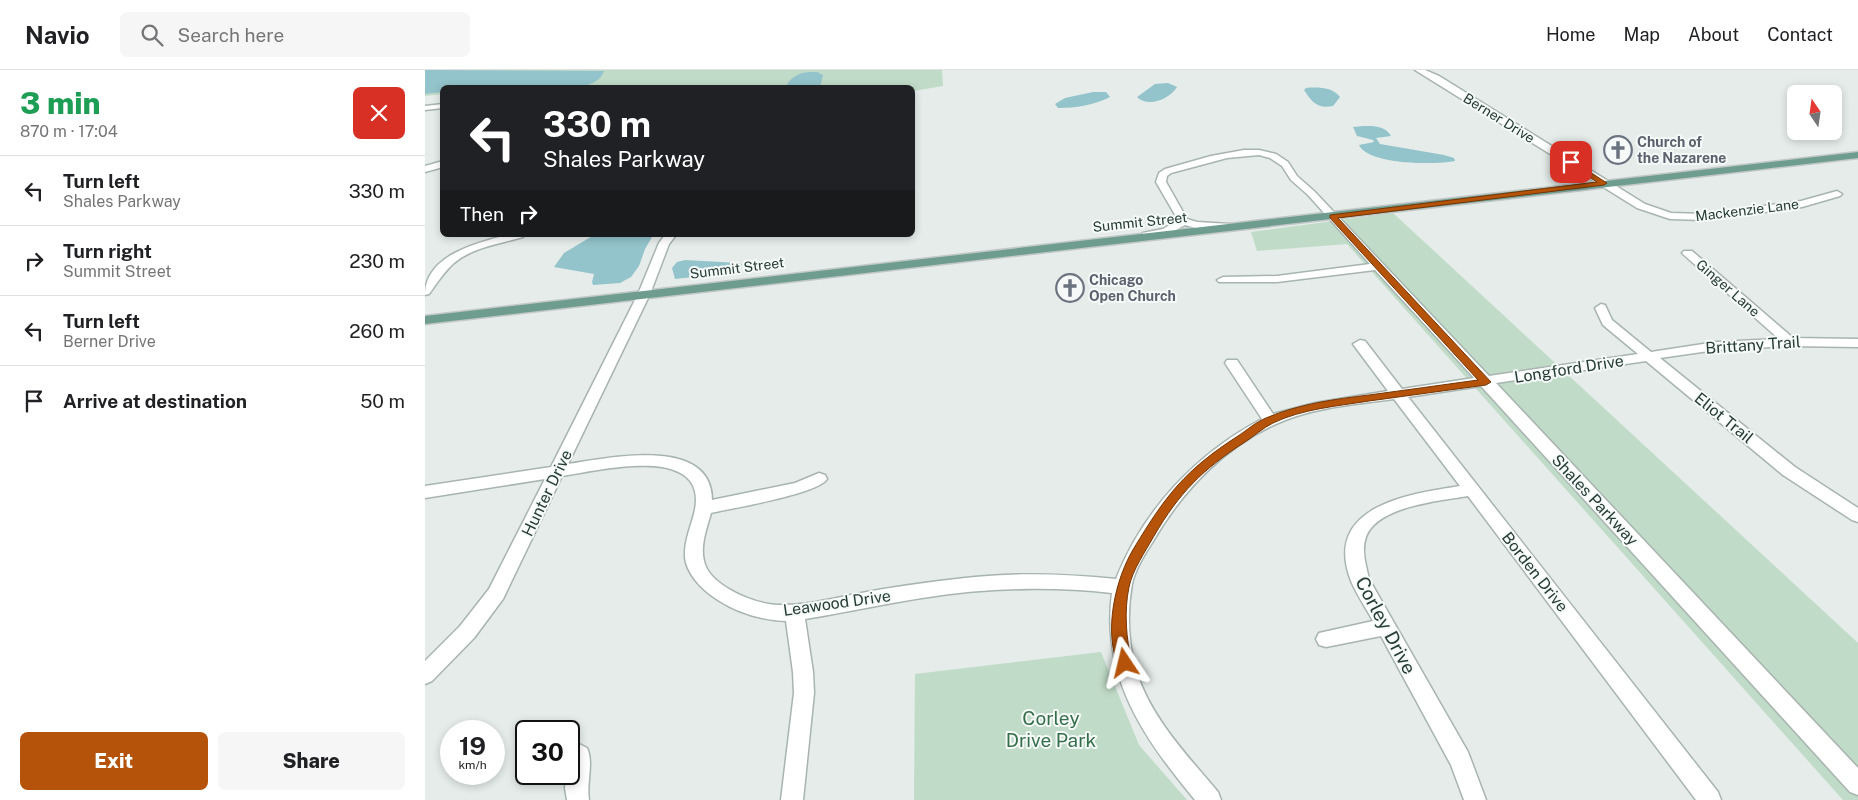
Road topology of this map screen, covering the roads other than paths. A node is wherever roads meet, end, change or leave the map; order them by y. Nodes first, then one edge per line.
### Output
1 (1419, 70) edge
2 (440, 106) edge
3 (425, 108) edge
4 (1858, 155) edge
5 (440, 165) edge
6 (425, 169) edge
7 (1604, 183) junction
8 (1837, 194) dead end
9 (1332, 216) junction
10 (1183, 221) junction
11 (1233, 227) junction
12 (512, 237) edge
13 (670, 237) edge
14 (1133, 237) junction
15 (1687, 253) dead end
16 (1378, 266) junction
17 (1223, 280) dead end
18 (425, 291) edge
19 (644, 294) junction
20 (1601, 308) dead end
21 (425, 320) edge
22 (1790, 342) junction
23 (1858, 342) edge
24 (1360, 344) dead end
25 (1649, 357) junction
26 (1232, 363) dead end
27 (1486, 382) junction
28 (1399, 394) junction
29 (1270, 420) junction
30 (559, 470) junction
31 (819, 479) dead end
32 (1472, 490) junction
33 (425, 492) edge
34 (704, 508) junction
35 (1858, 516) edge
36 (1123, 587) junction
37 (795, 612) junction
38 (1385, 626) junction
39 (1326, 639) dead end
40 (425, 675) edge
41 (1858, 784) edge
42 (575, 785) edge
43 (578, 800) edge
44 (792, 800) edge
45 (1210, 800) edge
46 (1475, 800) edge
47 (1710, 800) edge

1 - 7 street, Berner Drive
2 - 3 street
4 - 7 main road, Summit Street
5 - 6 street
7 - 8 street, Mackenzie Lane
7 - 9 main road, Summit Street
9 - 10 street, Shales Parkway
9 - 11 main road, Summit Street
9 - 16 street, Shales Parkway
10 - 11 street
10 - 14 street
11 - 14 main road, Summit Street
12 - 18 street
13 - 19 street, Hunter Drive
14 - 19 main road, Summit Street
15 - 22 street, Ginger Lane
16 - 17 street
16 - 27 street, Shales Parkway
19 - 21 main road, Summit Street
19 - 30 street, Hunter Drive
20 - 25 street, Eliot Trail
22 - 23 street, Brittany Trail
22 - 25 street, Brittany Trail
24 - 28 street, Borden Drive
25 - 27 street, Longford Drive
25 - 35 street, Eliot Trail
26 - 29 street
27 - 28 street, Longford Drive
27 - 41 street, Shales Parkway
28 - 29 street, Longford Drive
28 - 32 street, Borden Drive
29 - 36 street, Longford Drive
30 - 33 street, Leawood Drive
30 - 34 street, Leawood Drive
30 - 40 street, Hunter Drive
31 - 34 street
32 - 38 street, Corley Drive
32 - 47 street, Borden Drive
34 - 37 street, Leawood Drive
36 - 37 street, Leawood Drive
36 - 45 street, Longford Drive
37 - 44 street
38 - 39 street
38 - 46 street, Corley Drive
42 - 43 street

